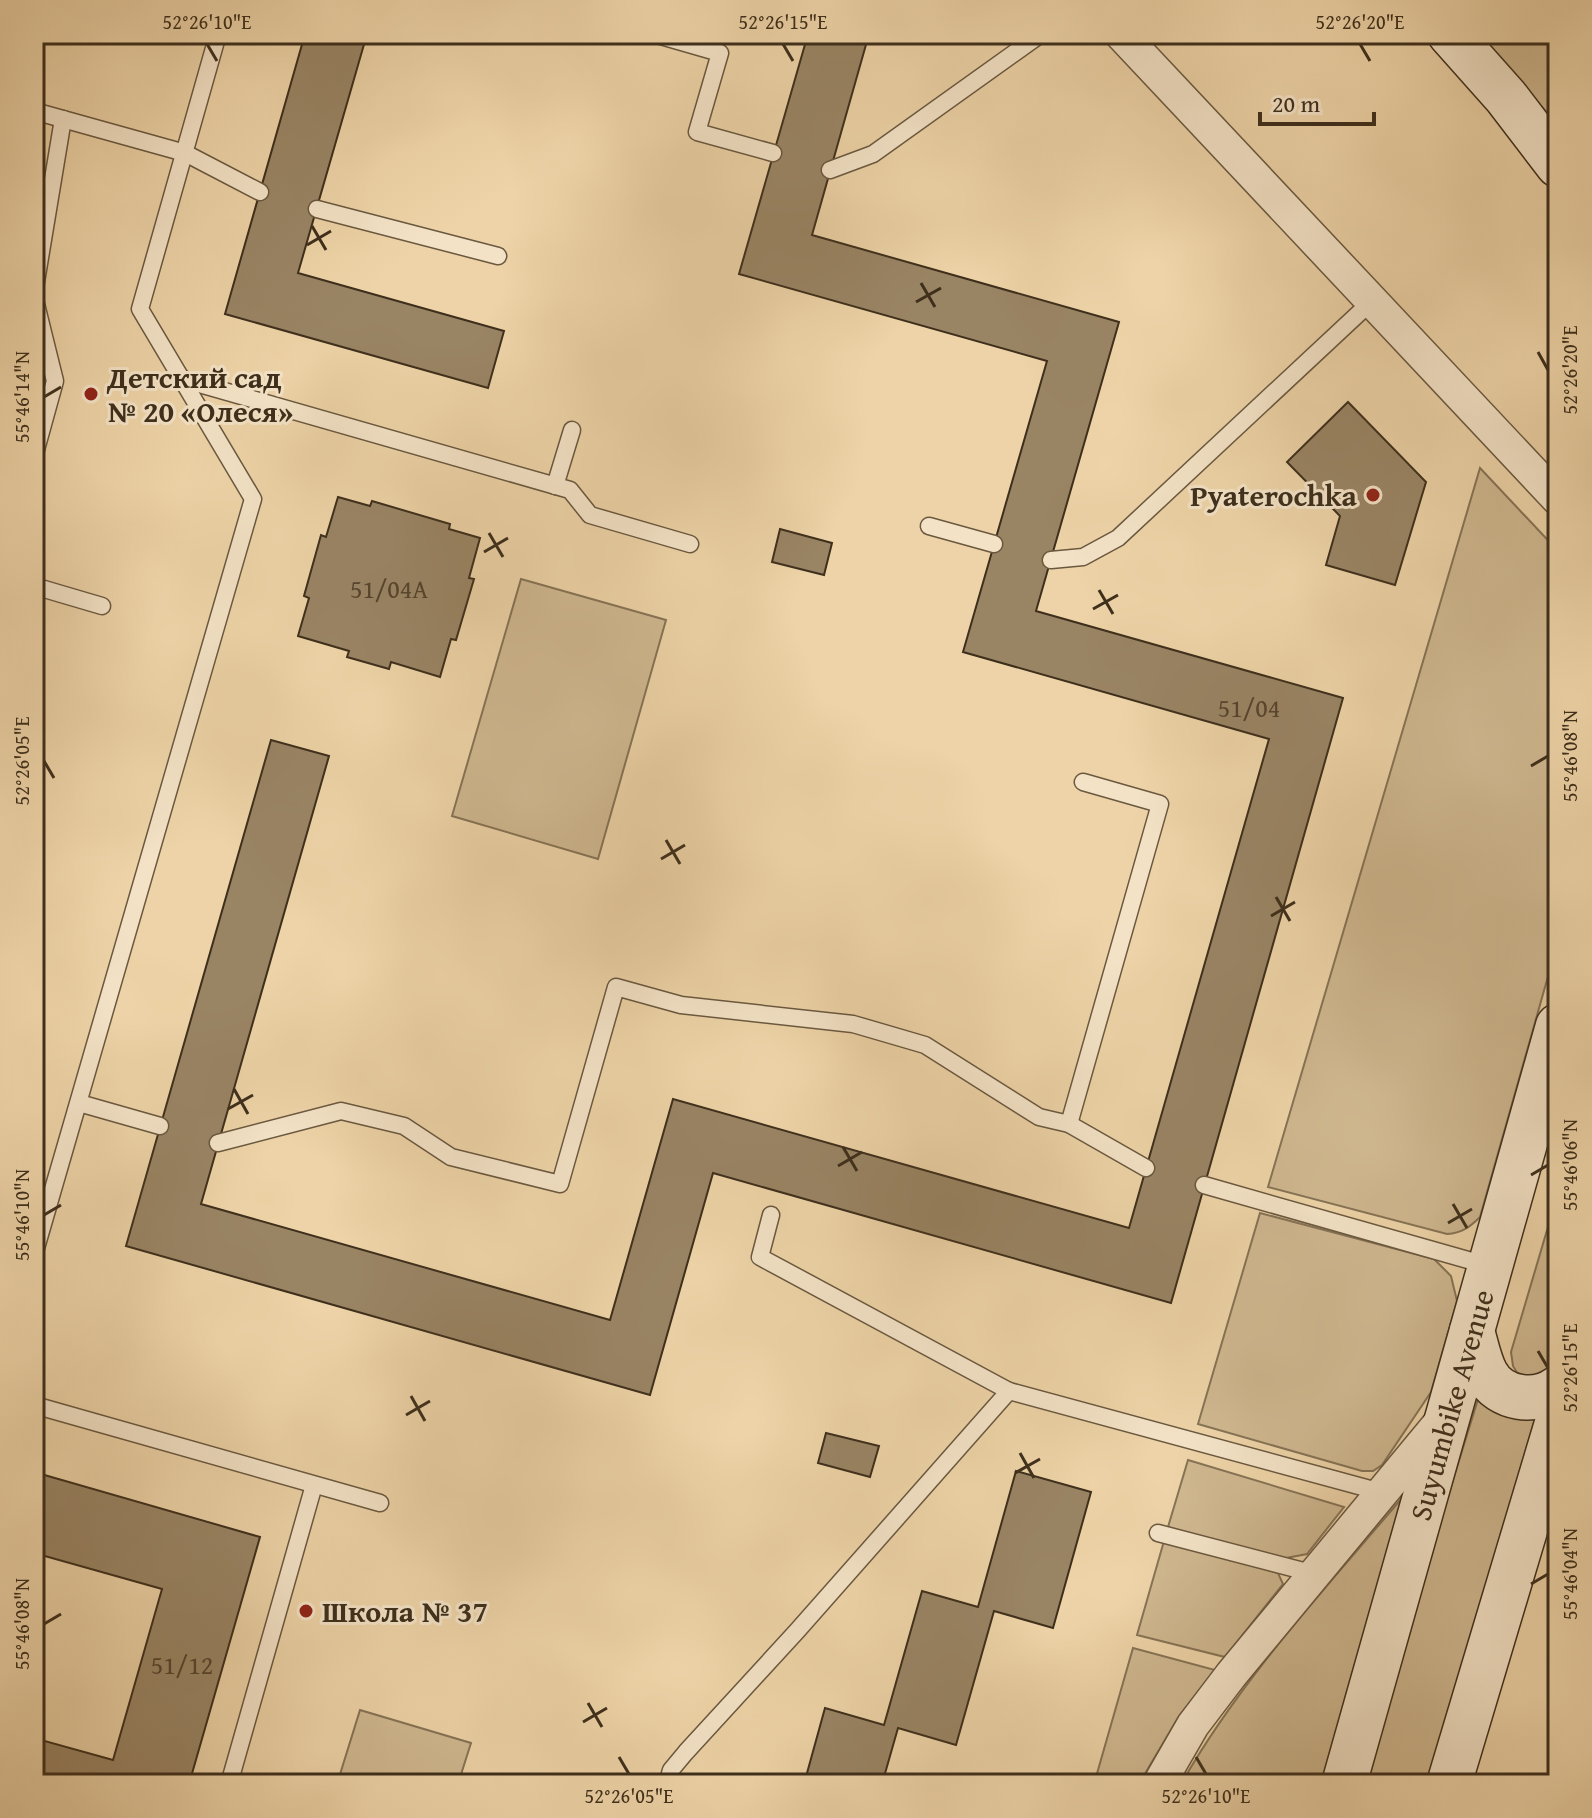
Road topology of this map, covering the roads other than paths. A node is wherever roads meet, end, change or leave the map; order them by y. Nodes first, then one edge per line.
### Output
1 (218, 34) edge
2 (654, 34) edge
3 (1041, 34) edge
4 (1121, 34) edge
5 (1450, 34) edge
6 (34, 111) edge
7 (63, 119) junction
8 (185, 153) junction
9 (773, 153) dead end
10 (1558, 165) edge
11 (830, 170) dead end
12 (260, 192) dead end
13 (317, 209) dead end
14 (498, 256) dead end
15 (34, 295) edge
16 (1372, 301) junction
17 (182, 379) junction
18 (572, 430) dead end
19 (34, 457) edge
20 (555, 486) junction
21 (1558, 499) edge
22 (929, 526) dead end
23 (690, 544) dead end
24 (994, 544) dead end
25 (1051, 560) dead end
26 (34, 586) edge
27 (102, 606) dead end
28 (1083, 782) dead end
29 (1558, 1026) edge
30 (79, 1103) junction
31 (1069, 1124) junction
32 (160, 1126) dead end
33 (218, 1143) dead end
34 (1146, 1168) dead end
35 (1204, 1185) dead end
36 (771, 1215) dead end
37 (34, 1255) edge
38 (1491, 1267) junction
39 (1472, 1331) junction
40 (1558, 1388) edge
41 (1009, 1391) junction
42 (34, 1405) edge
43 (1448, 1413) junction
44 (1558, 1420) edge
45 (314, 1485) junction
46 (1381, 1492) junction
47 (380, 1503) dead end
48 (1158, 1533) dead end
49 (1315, 1574) junction
50 (229, 1784) edge
51 (667, 1784) edge
52 (1159, 1784) edge
53 (1344, 1784) edge
54 (1449, 1784) edge

1 - 8 lane
2 - 9 lane
3 - 11 lane
4 - 16 street
5 - 10 main road
6 - 7 lane
7 - 8 lane
7 - 15 lane
8 - 12 lane
8 - 17 lane
13 - 14 lane
15 - 19 lane
16 - 21 street
16 - 25 lane
17 - 20 lane
17 - 30 lane
18 - 20 lane
20 - 23 lane
22 - 24 lane
26 - 27 lane
28 - 31 lane
29 - 38 main road, Suyumbike Avenue
30 - 32 lane
30 - 37 lane
31 - 33 lane
31 - 34 lane
35 - 38 lane
36 - 41 lane
38 - 39 main road, Suyumbike Avenue
39 - 40 main road
39 - 43 main road, Suyumbike Avenue
41 - 46 lane
41 - 51 lane
42 - 45 lane
43 - 46 street
43 - 53 main road, Suyumbike Avenue
44 - 54 main road
45 - 47 lane
45 - 50 lane
46 - 49 street
48 - 49 lane
49 - 52 street

